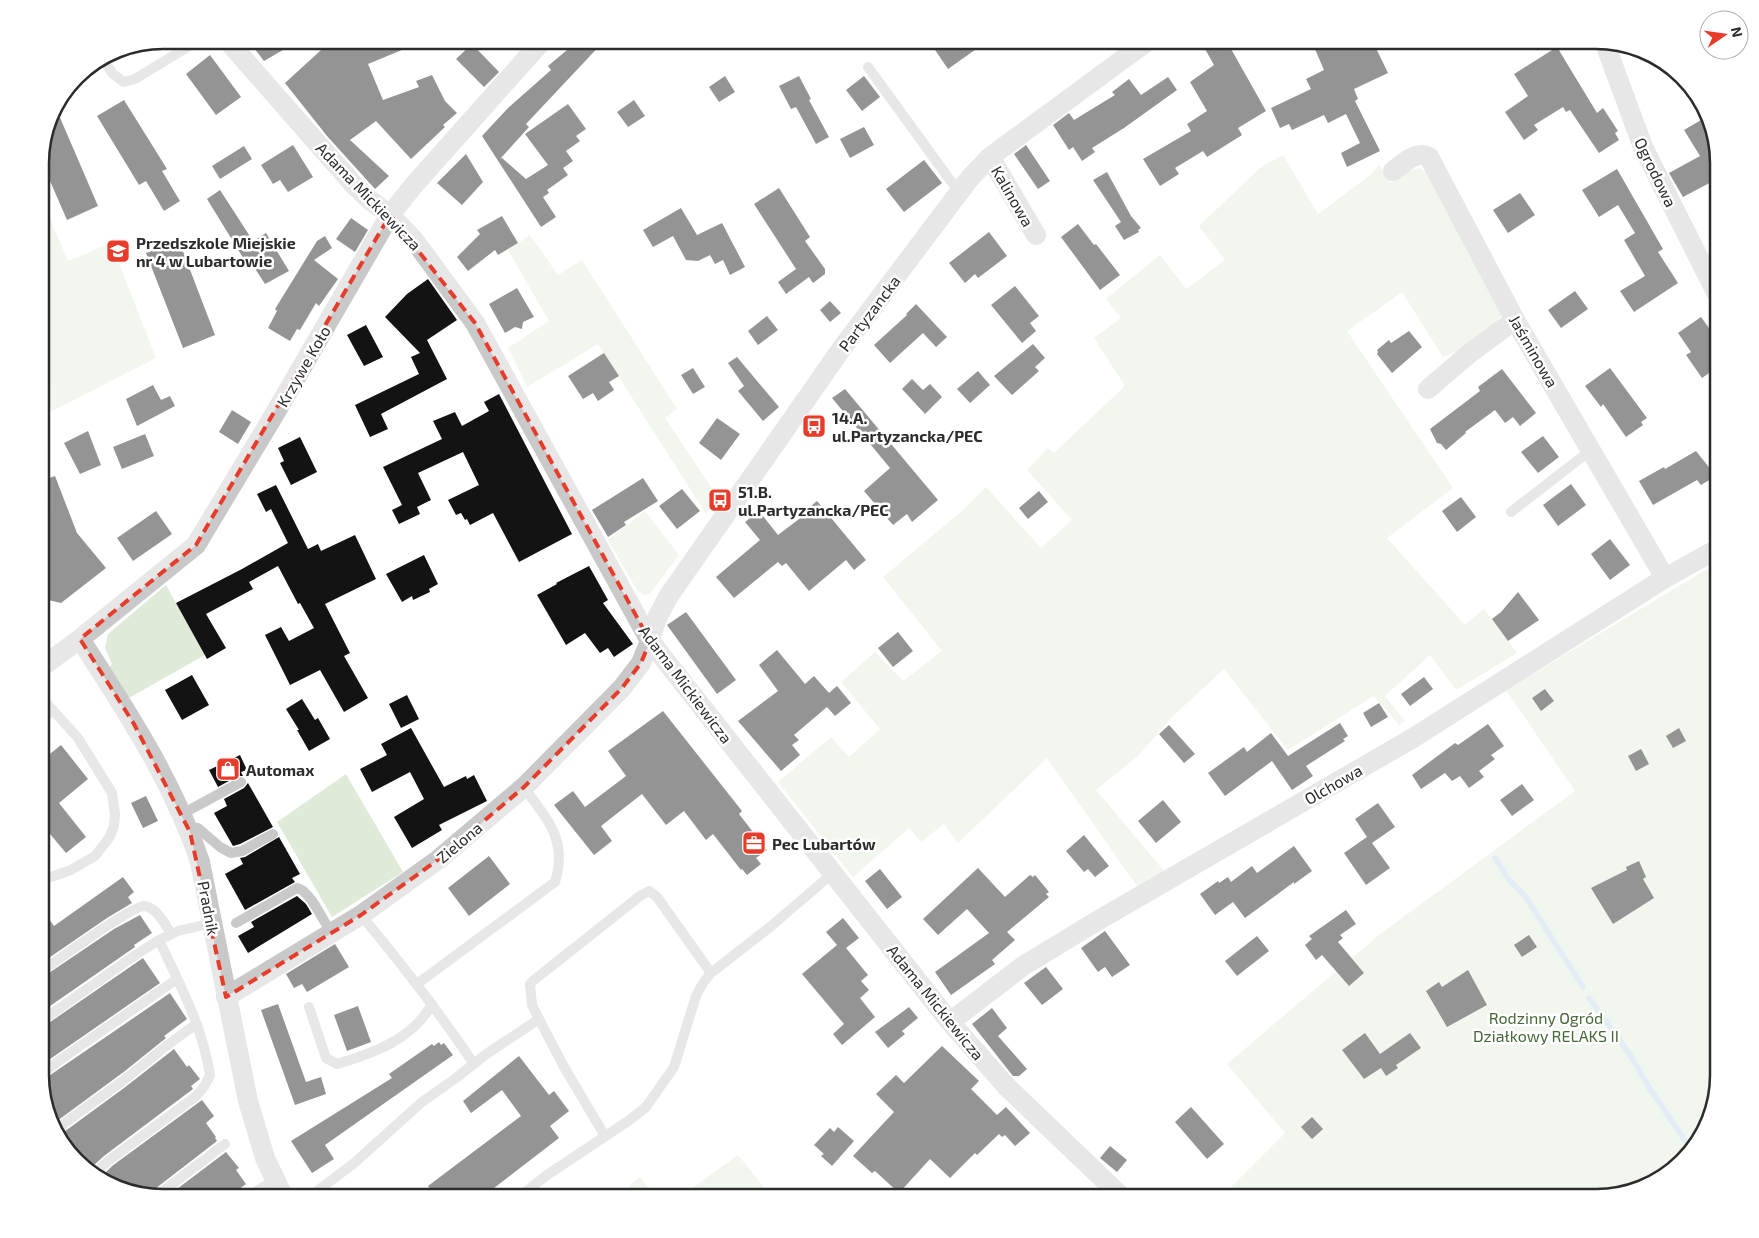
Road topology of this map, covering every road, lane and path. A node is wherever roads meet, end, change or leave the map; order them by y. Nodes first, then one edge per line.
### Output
1 (183, 49) edge
2 (236, 49) edge
3 (535, 49) edge
4 (1137, 49) edge
5 (1607, 49) edge
6 (106, 64) edge
7 (868, 67) dead end
8 (990, 157) junction
9 (1393, 171) dead end
10 (961, 191) junction
11 (390, 215) junction
12 (1036, 235) dead end
13 (1710, 280) edge
14 (1515, 320) junction
15 (1428, 389) dead end
16 (1591, 450) junction
17 (1511, 512) dead end
18 (1710, 553) edge
19 (1665, 578) junction
20 (80, 639) junction
21 (650, 641) junction
22 (49, 659) edge
23 (49, 706) edge
24 (53, 710) junction
25 (49, 713) edge
26 (241, 782) dead end
27 (524, 787) junction
28 (185, 821) junction
29 (273, 834) dead end
30 (833, 873) junction
31 (49, 877) edge
32 (361, 915) junction
33 (212, 922) junction
34 (236, 923) dead end
35 (330, 933) junction
36 (171, 934) junction
37 (159, 940) junction
38 (49, 966) edge
39 (711, 973) junction
40 (177, 979) junction
41 (417, 984) junction
42 (226, 997) junction
43 (432, 1004) junction
44 (309, 1007) dead end
45 (49, 1016) edge
46 (539, 1019) junction
47 (950, 1022) junction
48 (197, 1024) junction
49 (474, 1064) junction
50 (49, 1068) edge
51 (61, 1126) edge
52 (605, 1136) junction
53 (225, 1144) dead end
54 (98, 1169) edge
55 (166, 1189) edge
56 (279, 1189) edge
57 (320, 1189) edge
58 (529, 1189) edge
59 (1114, 1189) edge

1 - 6 lane
2 - 11 street, Adama Mickiewicza
3 - 11 street, Krzywe Koło
4 - 8 street, Partyzancka
5 - 13 street, Ogrodowa
7 - 10 lane
8 - 10 street, Partyzancka
8 - 12 street, Kalinowa
9 - 14 street, Jaśminowa
10 - 21 street, Partyzancka
11 - 20 street, Krzywe Koło
11 - 21 street, Adama Mickiewicza
14 - 15 street
14 - 16 street, Jaśminowa
16 - 17 lane
16 - 19 street, Jaśminowa
18 - 19 street, Olchowa
19 - 47 street, Olchowa
20 - 22 street, Krzywe Koło
20 - 28 street, Pradnik
21 - 27 street, Zielona
21 - 30 street, Adama Mickiewicza
23 - 24 lane
24 - 25 lane
24 - 31 lane
26 - 28 lane
27 - 32 street, Zielona
27 - 41 lane
28 - 29 lane
28 - 33 street, Pradnik
30 - 39 lane
30 - 47 street, Adama Mickiewicza
32 - 35 street, Zielona
32 - 41 lane
33 - 36 lane
33 - 42 street, Pradnik
34 - 35 lane
35 - 42 street, Zielona
36 - 37 lane
36 - 38 lane
37 - 40 lane
37 - 45 lane
39 - 46 lane
39 - 52 lane
40 - 48 lane
40 - 50 lane
41 - 43 lane
42 - 56 street, Pradnik
43 - 44 lane
43 - 49 lane
46 - 49 lane
46 - 52 lane
47 - 59 street, Adama Mickiewicza
48 - 51 lane
48 - 54 lane
49 - 57 lane
52 - 58 lane
53 - 55 lane

